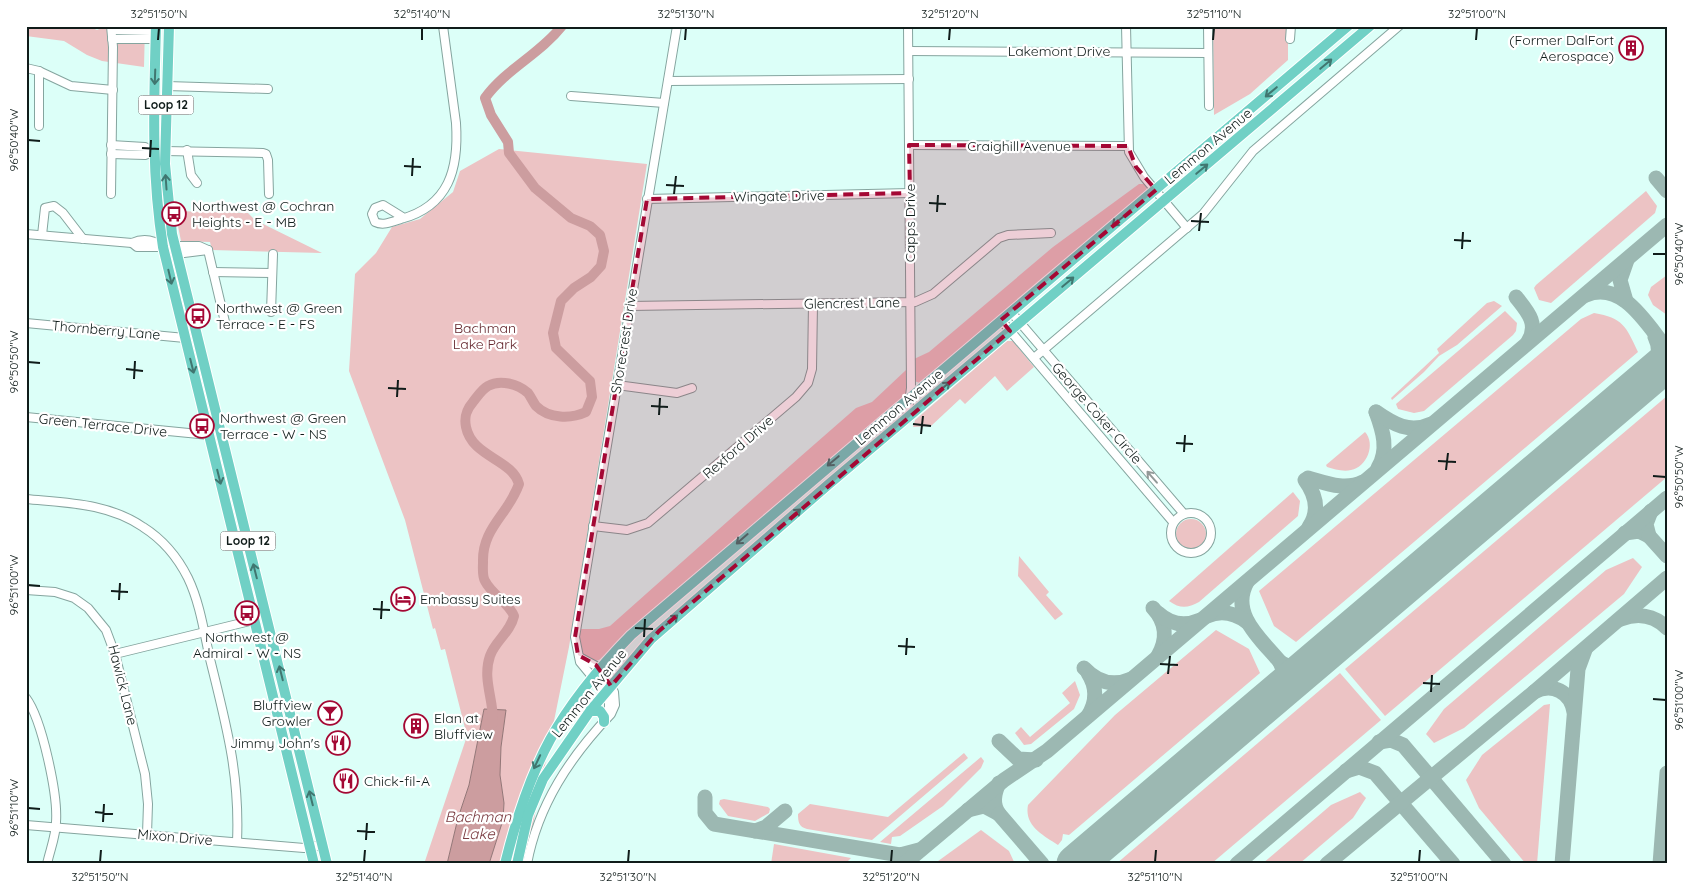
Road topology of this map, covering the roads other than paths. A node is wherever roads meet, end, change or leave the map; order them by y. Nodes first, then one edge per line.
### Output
1 (443, 26) edge
2 (676, 26) edge
3 (908, 26) edge
4 (1126, 26) edge
5 (1208, 26) edge
6 (1291, 26) edge
7 (1348, 26) edge
8 (1370, 26) edge
9 (1399, 26) edge
10 (112, 28) edge
11 (156, 31) edge
12 (168, 31) edge
13 (112, 38) junction
14 (1290, 39) dead end
15 (908, 51) junction
16 (1126, 53) junction
17 (1208, 53) junction
18 (26, 68) edge
19 (40, 70) junction
20 (909, 79) junction
21 (668, 81) junction
22 (167, 86) junction
23 (268, 89) dead end
24 (113, 90) junction
25 (571, 96) dead end
26 (664, 103) junction
27 (1209, 106) dead end
28 (39, 126) dead end
29 (110, 145) junction
30 (910, 146) junction
31 (1128, 146) junction
32 (187, 150) junction
33 (165, 151) junction
34 (153, 152) junction
35 (110, 154) junction
36 (197, 183) dead end
37 (1156, 190) junction
38 (111, 194) dead end
39 (269, 194) dead end
40 (910, 194) junction
41 (647, 199) junction
42 (1165, 201) junction
43 (404, 218) dead end
44 (1187, 228) junction
45 (1051, 233) dead end
46 (26, 234) edge
47 (42, 235) junction
48 (83, 238) junction
49 (175, 246) junction
50 (163, 247) junction
51 (273, 254) dead end
52 (213, 272) junction
53 (272, 273) junction
54 (910, 302) junction
55 (813, 304) junction
56 (629, 306) junction
57 (271, 312) dead end
58 (1011, 312) junction
59 (1001, 320) junction
60 (225, 322) dead end
61 (1020, 322) junction
62 (26, 323) edge
63 (1010, 331) junction
64 (197, 335) junction
65 (185, 338) junction
66 (1043, 350) junction
67 (1034, 358) junction
68 (617, 385) junction
69 (692, 388) dead end
70 (910, 398) junction
71 (26, 417) edge
72 (907, 419) junction
73 (1106, 424) junction
74 (1096, 432) junction
75 (221, 434) junction
76 (209, 435) junction
77 (1129, 451) junction
78 (1120, 459) junction
79 (819, 473) junction
80 (829, 484) junction
81 (1165, 491) junction
82 (26, 499) edge
83 (1155, 500) junction
84 (1184, 514) junction
85 (1173, 522) junction
86 (593, 526) junction
87 (250, 552) junction
88 (238, 554) junction
89 (246, 587) junction
90 (26, 590) edge
91 (267, 619) junction
92 (254, 620) junction
93 (204, 632) junction
94 (116, 654) junction
95 (594, 673) junction
96 (608, 689) junction
97 (26, 698) edge
98 (590, 711) junction
99 (292, 721) junction
100 (604, 722) junction
101 (280, 724) junction
102 (26, 826) edge
103 (56, 828) junction
104 (147, 834) junction
105 (237, 842) junction
106 (323, 845) junction
107 (310, 847) junction
108 (46, 864) edge
109 (314, 864) edge
110 (327, 864) edge
111 (505, 864) edge
112 (517, 864) edge
113 (527, 864) edge

1 - 43 street
2 - 21 street, Shorecrest Drive
3 - 15 street, Capps Drive
4 - 16 street
5 - 17 street
6 - 14 street
7 -> 37 main road, Lemmon Avenue
42 -> 8 main road, Lemmon Avenue
9 - 44 street
10 - 11 street
10 - 13 street
11 - 12 main road
11 - 13 street
11 -> 34 main road, Loop 12
12 - 22 main road, Loop 12
13 - 24 street
15 - 16 street, Lakemont Drive
15 - 20 street, Capps Drive
16 - 17 street, Lakemont Drive
16 - 31 street
17 - 27 street
18 - 19 street
19 - 24 street
19 - 28 street
20 - 21 street
20 - 30 street, Capps Drive
21 - 26 street, Shorecrest Drive
22 - 23 street
22 - 33 main road, Loop 12
24 - 29 street
25 - 26 street
26 - 41 street, Shorecrest Drive
29 - 34 street
29 - 35 street
30 - 31 street, Craighill Avenue
30 - 40 street, Capps Drive
31 - 37 street
32 - 33 street
32 - 36 street
32 - 39 street
33 - 34 main road
49 -> 33 main road, Loop 12
34 - 35 street
34 - 50 main road, Loop 12
35 - 38 street
37 - 42 street
37 -> 58 main road, Lemmon Avenue
40 - 41 street, Wingate Drive
40 - 54 street, Capps Drive
41 - 56 street, Shorecrest Drive
42 - 44 street
61 -> 42 main road, Lemmon Avenue
44 - 66 street
45 - 54 street, Glencrest Lane
46 - 47 street
47 - 48 street
47 - 48 street
48 - 50 street
49 - 50 main road
49 - 52 street
49 - 64 main road, Loop 12
50 -> 65 main road, Loop 12
51 - 53 street
52 - 53 street
52 - 60 street
53 - 57 street
54 - 55 street, Glencrest Lane
54 - 70 street, Capps Drive
55 - 56 street, Glencrest Lane
55 - 86 street, Rexford Drive
56 - 68 street, Shorecrest Drive
58 - 59 main road, Lemmon Avenue
58 - 61 street, George Coker Circle
59 - 63 street, George Coker Circle
59 - 70 main road, Lemmon Avenue
61 - 63 main road, Lemmon Avenue
61 - 66 street, George Coker Circle
62 - 65 street, Thornberry Lane
63 - 67 street, George Coker Circle
72 -> 63 main road, Lemmon Avenue
64 - 65 main road
64 - 75 main road, Loop 12
65 -> 76 main road, Loop 12
66 - 67 street
66 - 73 street, George Coker Circle
67 - 74 street, George Coker Circle
68 - 69 street
68 - 86 street, Shorecrest Drive
70 - 72 street, Capps Drive
70 -> 79 main road, Lemmon Avenue
71 - 76 street, Green Terrace Drive
72 - 80 main road, Lemmon Avenue
73 - 74 street
73 - 77 street, George Coker Circle
74 - 78 street, George Coker Circle
75 - 76 main road
75 - 87 main road, Loop 12
76 -> 88 main road, Loop 12
77 - 78 street
81 -> 77 street, George Coker Circle
78 - 83 street, George Coker Circle
79 - 80 main road
79 -> 95 main road, Lemmon Avenue
96 -> 80 main road, Lemmon Avenue
81 - 83 street
81 - 84 street, George Coker Circle
82 - 93 street
83 - 85 street, George Coker Circle
84 - 85 street
84 - 85 street
86 - 95 street, Shorecrest Drive
87 - 88 main road
91 -> 87 main road, Loop 12
88 - 89 main road, Loop 12
89 - 91 main road
89 - 92 main road, Loop 12
90 - 94 street, Hawick Lane
99 -> 91 main road, Loop 12
92 - 93 street
92 - 101 main road, Loop 12
93 - 94 street
93 - 105 street
94 - 104 street, Hawick Lane
95 - 96 street, Shorecrest Drive
95 -> 111 main road, Lemmon Avenue
96 - 98 main road, Lemmon Avenue
96 - 100 street, Shorecrest Drive
97 - 103 street
98 - 100 main road
98 - 112 main road, Lemmon Avenue
99 - 101 main road
106 -> 99 main road, Loop 12
100 - 113 street, Shorecrest Drive
101 - 107 main road, Loop 12
102 - 103 street, Mixon Drive
103 - 104 street, Mixon Drive
103 - 108 street
104 - 105 street, Mixon Drive
105 - 107 street, Mixon Drive
106 - 107 street, Mixon Drive
106 - 110 main road, Loop 12
107 - 109 main road, Loop 12

